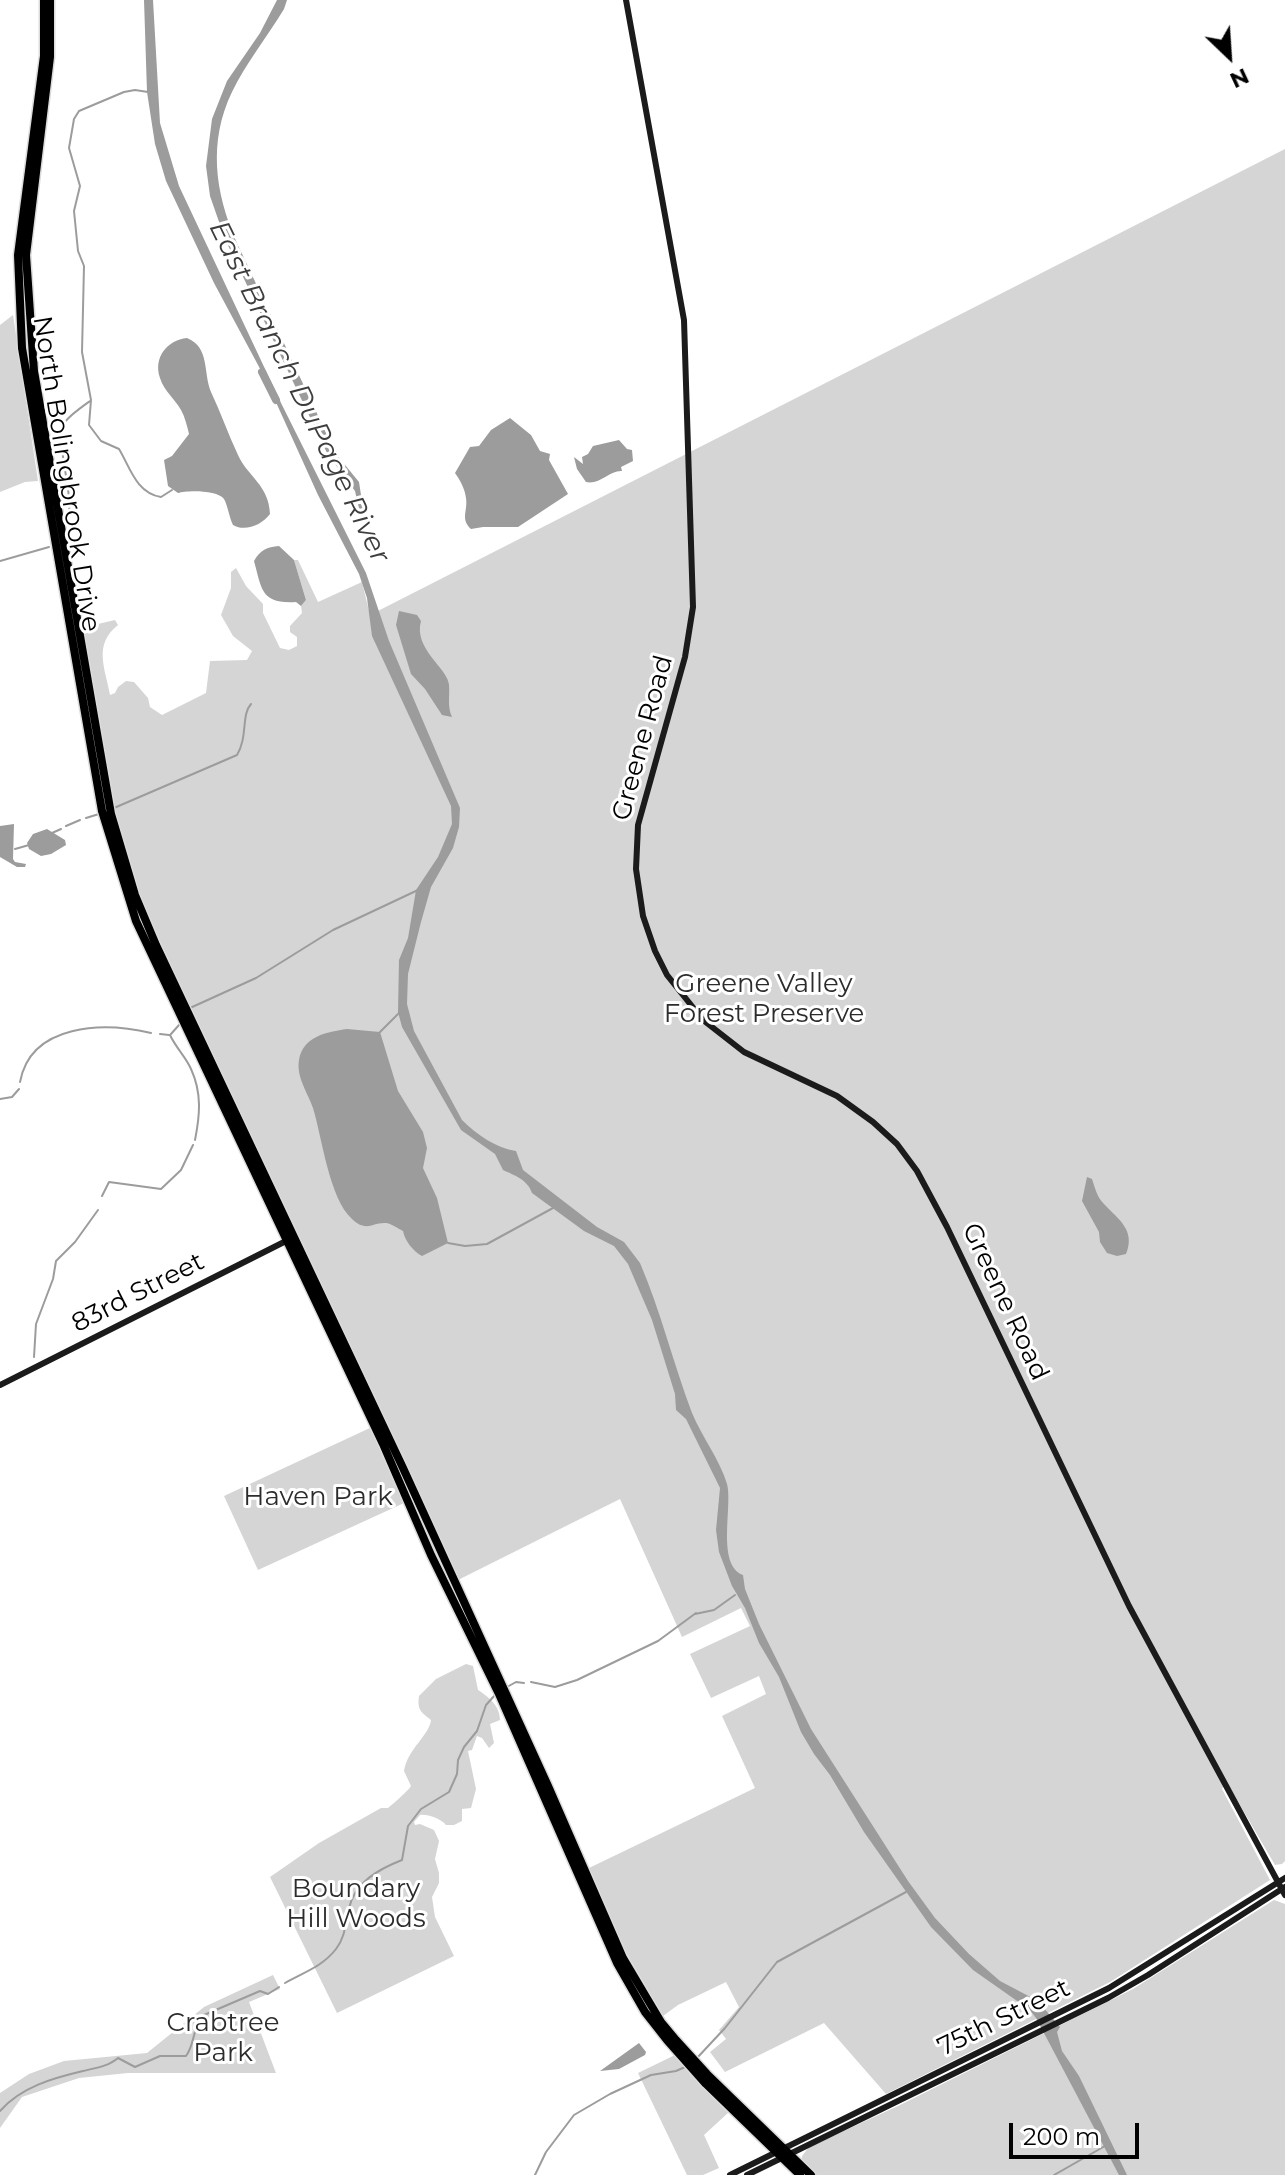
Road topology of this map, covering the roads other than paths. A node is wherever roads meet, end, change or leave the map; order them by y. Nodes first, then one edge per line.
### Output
1 (44, 0) edge
2 (50, 0) edge
3 (626, 0) edge
4 (291, 1238) junction
5 (0, 1385) edge
6 (1283, 1886) edge
7 (784, 2152) junction
8 (730, 2175) edge
9 (747, 2175) edge
10 (800, 2175) edge
11 (811, 2175) edge

1 - 4 main road, North Bolingbrook Drive
2 - 4 main road, North Bolingbrook Drive
3 - 6 street, Greene Road
4 - 5 street, 83rd Street
4 - 7 main road
6 - 7 street, 75th Street
7 - 8 street, 75th Street
7 - 9 street, 75th Street
7 - 10 main road
7 - 11 main road

